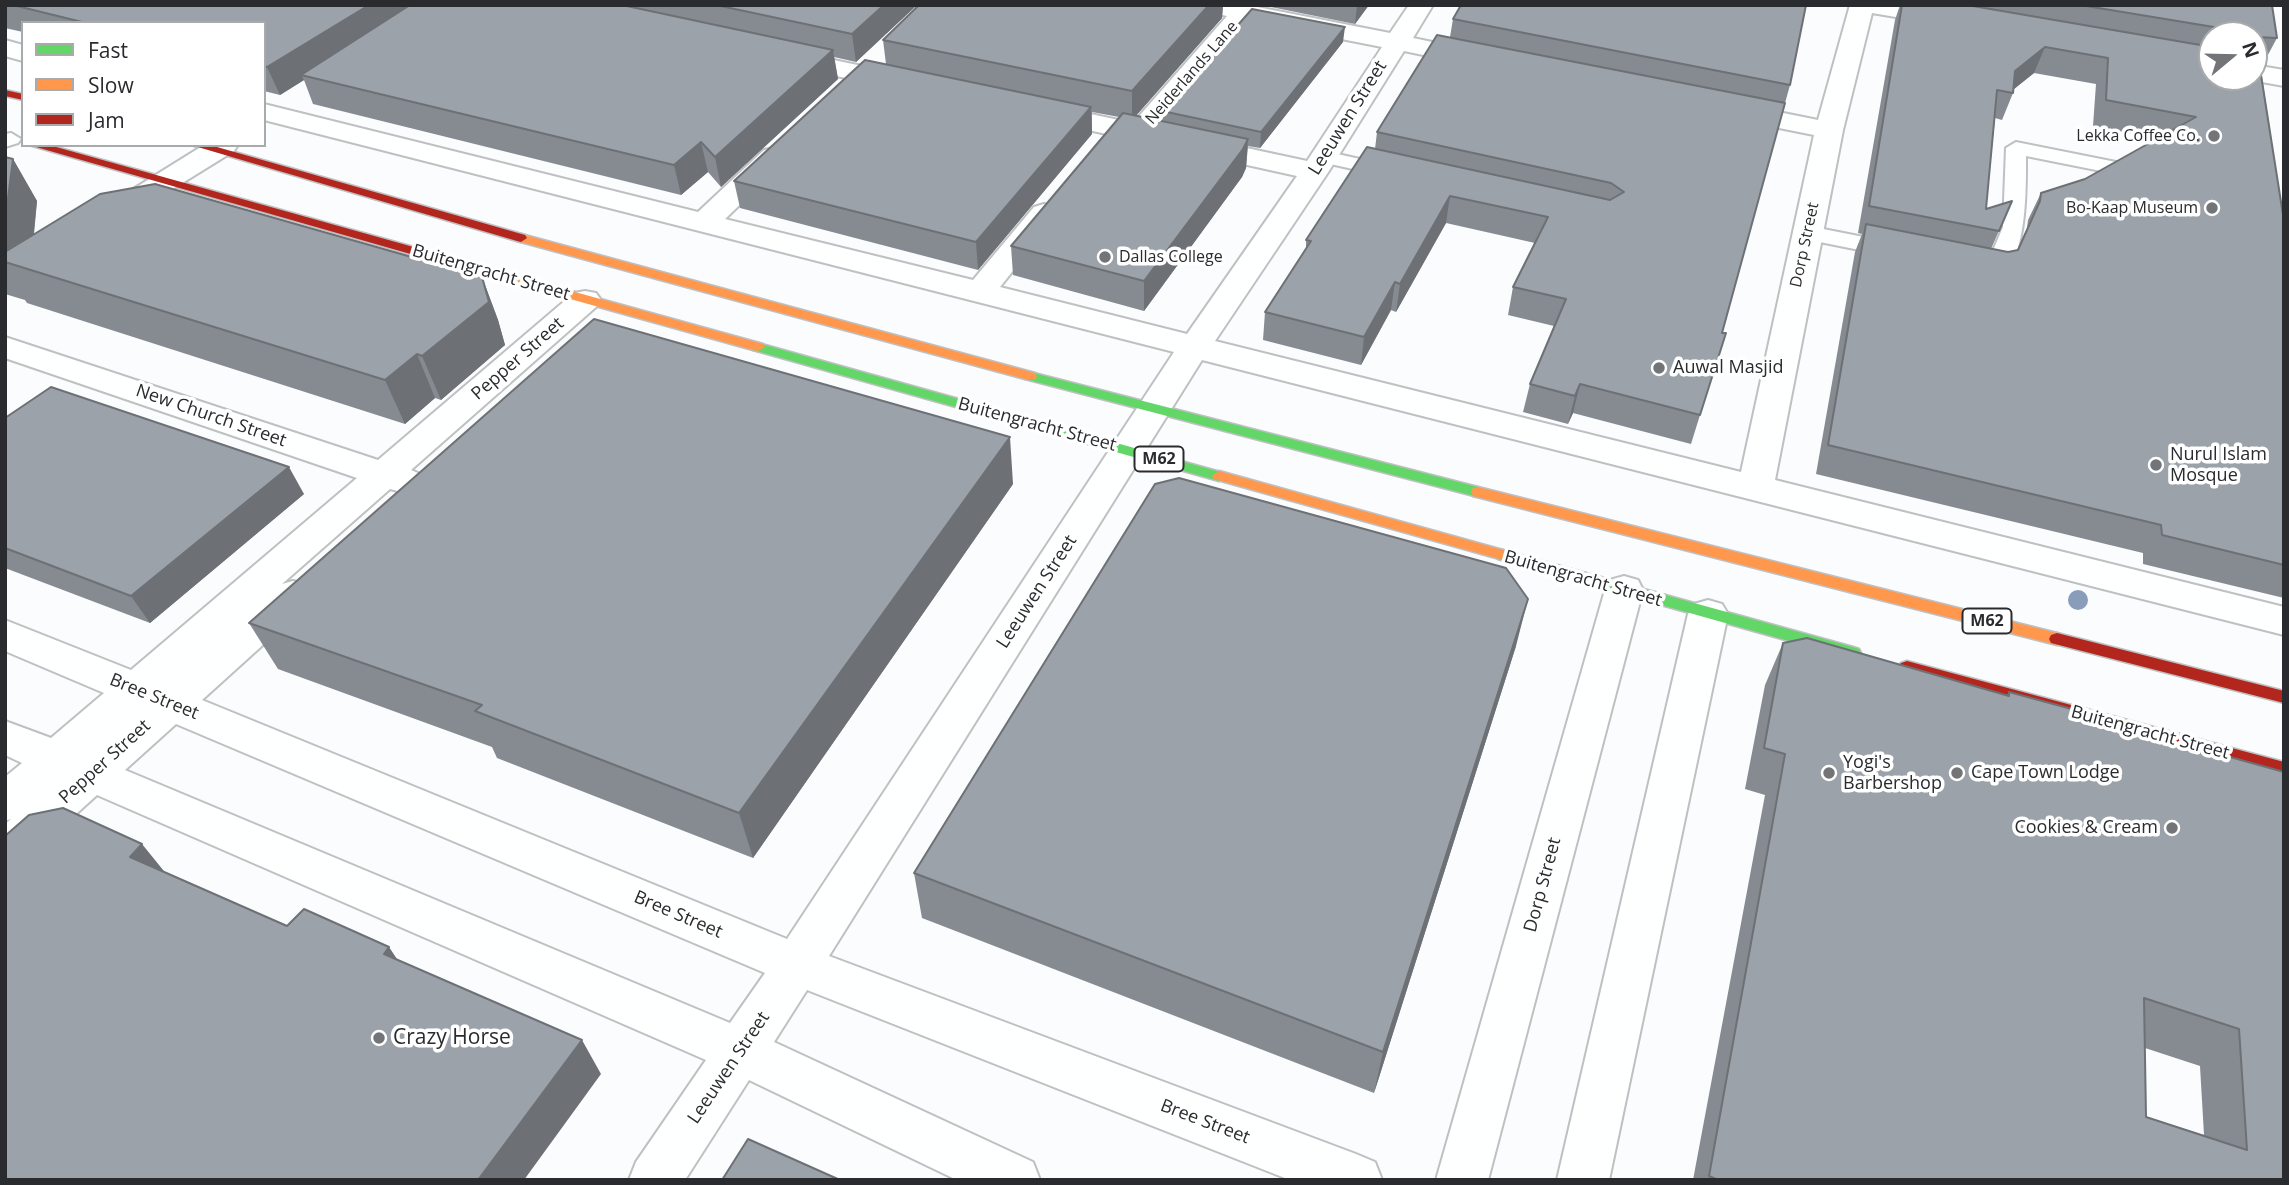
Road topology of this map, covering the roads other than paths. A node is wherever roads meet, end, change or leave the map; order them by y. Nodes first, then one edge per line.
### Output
1 (1209, 5) edge
2 (1421, 5) edge
3 (1862, 5) edge
4 (1868, 5) edge
5 (1244, 12) junction
6 (1978, 24) edge
7 (1397, 41) junction
8 (888, 48) edge
9 (755, 51) edge
10 (1505, 64) edge
11 (850, 83) junction
12 (927, 88) edge
13 (306, 94) edge
14 (1707, 105) edge
15 (1021, 108) edge
16 (267, 116) edge
17 (1829, 130) junction
18 (1117, 136) junction
19 (792, 139) edge
20 (41, 147) edge
21 (212, 147) edge
22 (1320, 164) junction
23 (2116, 168) edge
24 (1418, 177) edge
25 (165, 181) junction
26 (1063, 190) edge
27 (103, 220) edge
28 (705, 222) junction
29 (1808, 233) junction
30 (1916, 254) edge
31 (1956, 262) edge
32 (985, 285) dead end
33 (598, 303) junction
34 (1195, 346) junction
35 (5, 347) edge
36 (1152, 409) junction
37 (1128, 450) junction
38 (401, 480) junction
39 (1756, 486) junction
40 (1624, 590) junction
41 (1708, 614) junction
42 (2284, 621) edge
43 (5, 635) edge
44 (1869, 657) edge
45 (1896, 664) edge
46 (153, 696) junction
47 (2284, 697) edge
48 (5, 737) edge
49 (74, 767) junction
50 (2284, 769) edge
51 (5, 803) edge
52 (5, 851) edge
53 (797, 965) junction
54 (740, 1051) junction
55 (655, 1180) edge
56 (1014, 1180) edge
57 (1356, 1180) edge
58 (1462, 1180) edge
59 (1583, 1180) edge

1 - 5 street
2 - 7 street, Leeuwen Street
3 - 17 street, Dorp Street
4 - 6 street
5 - 7 street
5 - 18 street, Neiderlands Lane
7 - 10 street
7 - 22 street, Leeuwen Street
8 - 11 street
9 - 11 street
11 - 12 street
13 - 16 street
14 - 17 street
15 - 18 street
16 - 28 street
17 - 29 street, Dorp Street
18 - 22 street
19 - 28 street
20 - 25 main road, Buitengracht Street / M62
21 - 25 street
21 - 36 main road, M62
22 - 24 lane
22 - 34 street, Leeuwen Street
23 - 31 lane
25 - 27 street
25 - 33 main road, Buitengracht Street / M62
26 - 32 street
28 - 34 street
29 - 30 lane
29 - 39 street, Dorp Street
33 - 37 main road, Buitengracht Street / M62
33 - 38 street, Pepper Street
34 - 36 street, Leeuwen Street
34 - 39 street
35 - 38 street, New Church Street
36 - 37 street, Leeuwen Street
36 - 47 main road, M62
37 - 40 main road, Buitengracht Street / M62
37 - 53 street, Leeuwen Street
38 - 46 street, Pepper Street
39 - 42 street
40 - 41 main road, Buitengracht Street / M62
40 - 58 street, Dorp Street
41 - 44 main road, Buitengracht Street / M62
41 - 59 street
43 - 46 street, Bree Street
45 - 50 main road, Buitengracht Street
46 - 49 street, Pepper Street
46 - 53 street, Bree Street
48 - 49 street
49 - 51 street, Pepper Street
49 - 52 street, Pepper Street
49 - 54 street
53 - 54 street, Leeuwen Street
53 - 57 street, Bree Street
54 - 55 street, Leeuwen Street
54 - 56 street

